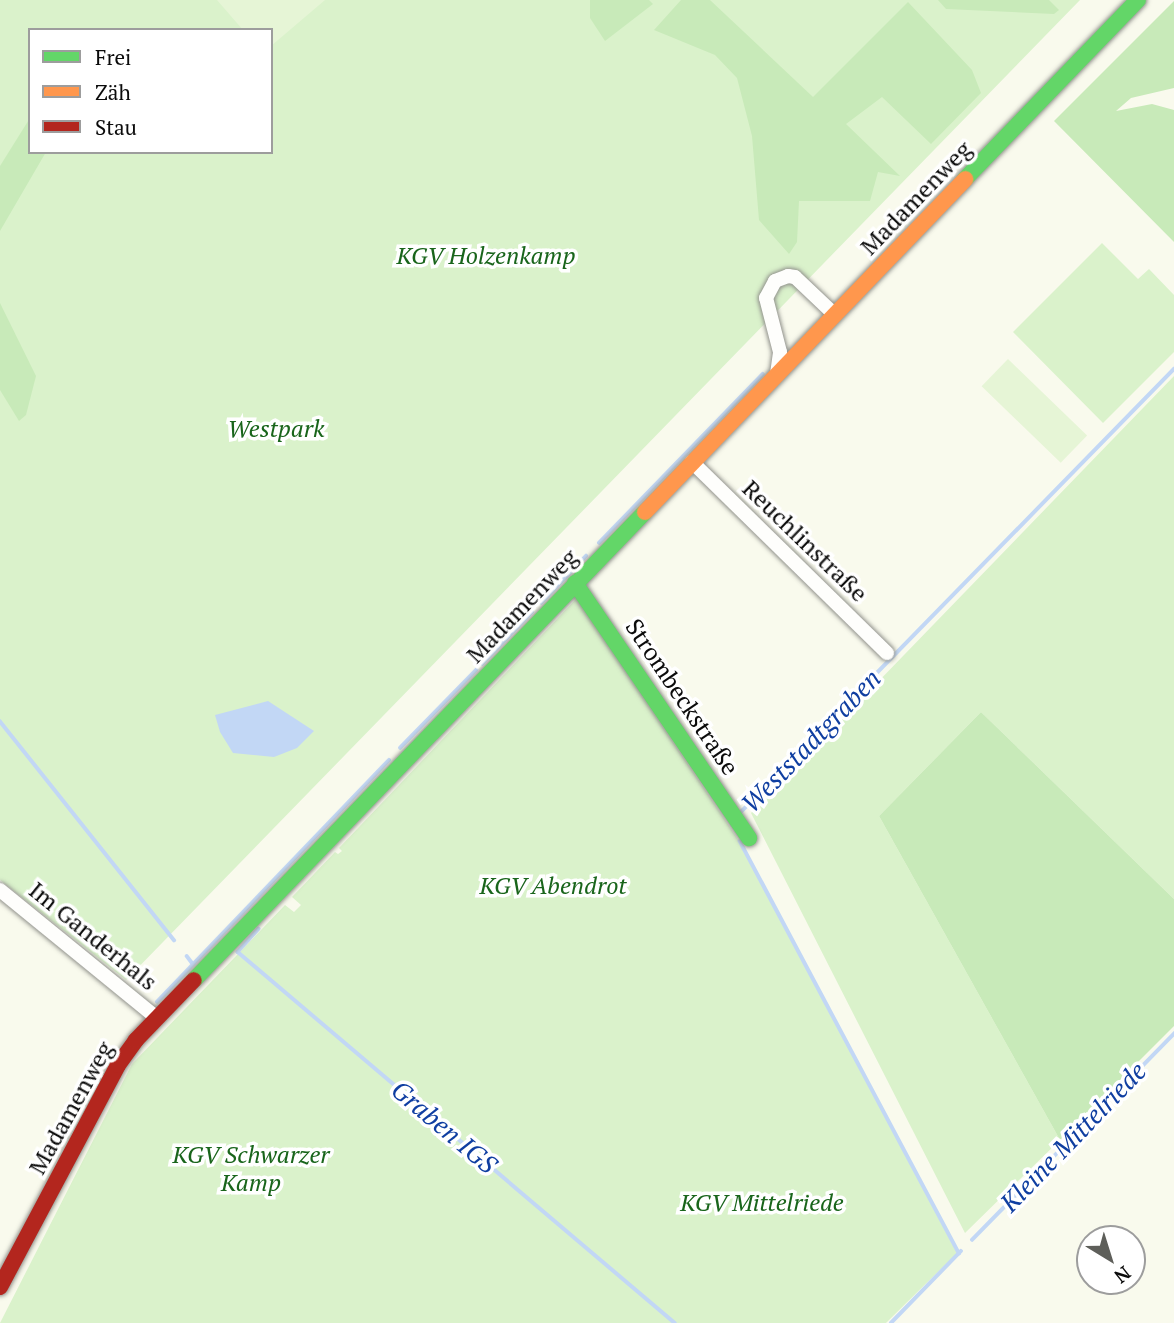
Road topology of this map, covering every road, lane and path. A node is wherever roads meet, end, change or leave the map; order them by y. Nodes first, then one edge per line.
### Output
1 (1138, 0) edge
2 (835, 315) junction
3 (777, 374) junction
4 (692, 462) junction
5 (575, 583) junction
6 (887, 653) dead end
7 (749, 838) dead end
8 (0, 890) edge
9 (157, 1018) junction
10 (0, 1287) edge

1 - 2 street, Madamenweg
2 - 3 street, Madamenweg
2 - 3 street
3 - 4 street, Madamenweg
4 - 5 street, Madamenweg
4 - 6 street, Reuchlinstraße
5 - 7 street, Strombeckstraße
5 - 9 street, Madamenweg
8 - 9 street, Im Ganderhals
9 - 10 street, Madamenweg

